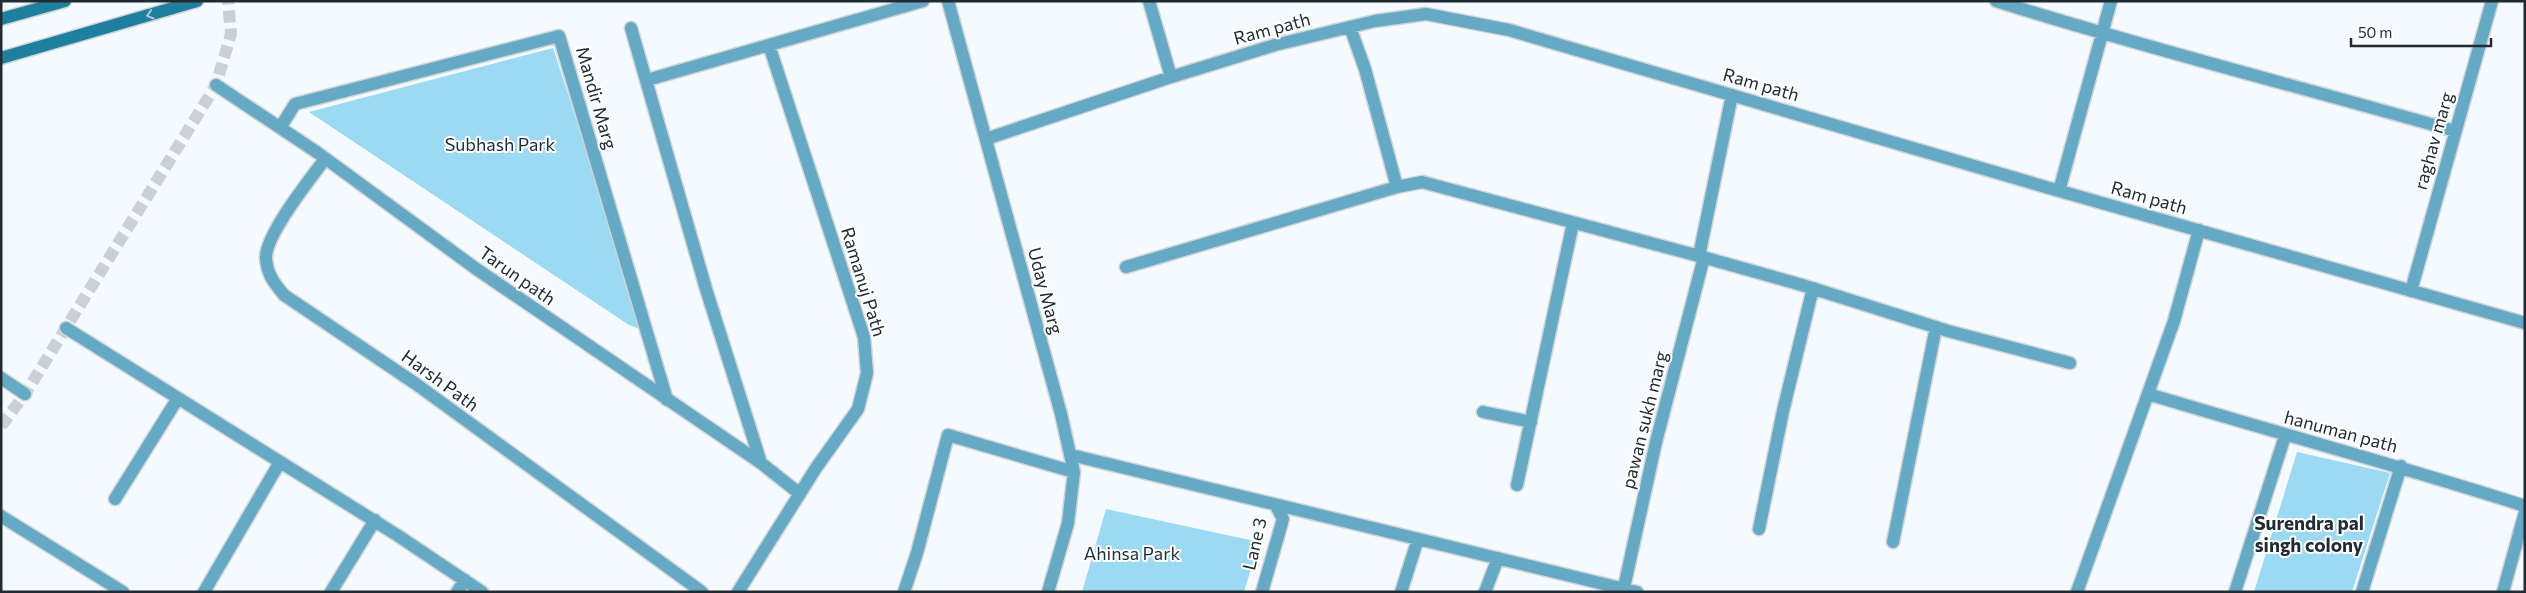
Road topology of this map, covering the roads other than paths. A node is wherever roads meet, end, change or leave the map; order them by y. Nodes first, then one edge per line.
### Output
1 (65, 1) edge
2 (197, 1) edge
3 (923, 1) edge
4 (948, 1) edge
5 (1149, 1) edge
6 (1996, 1) edge
7 (2111, 1) edge
8 (2492, 1) edge
9 (1428, 8) edge
10 (1, 19) edge
11 (631, 28) dead end
12 (1350, 28) junction
13 (2102, 34) junction
14 (769, 45) junction
15 (1, 58) edge
16 (1171, 77) junction
17 (647, 80) junction
18 (216, 84) dead end
19 (1732, 95) junction
20 (280, 128) junction
21 (2455, 132) junction
22 (986, 139) junction
23 (325, 159) junction
24 (1397, 187) junction
25 (2059, 190) junction
26 (1573, 223) junction
27 (2199, 230) junction
28 (1701, 256) junction
29 (1126, 268) dead end
30 (1813, 288) junction
31 (2411, 291) junction
32 (2525, 323) edge
33 (1936, 327) junction
34 (66, 328) dead end
35 (2070, 363) dead end
36 (1, 378) edge
37 (25, 394) dead end
38 (2148, 394) junction
39 (178, 398) junction
40 (667, 400) junction
41 (1483, 412) dead end
42 (1531, 422) junction
43 (2285, 436) junction
44 (1071, 455) junction
45 (280, 462) junction
46 (761, 464) junction
47 (2401, 466) junction
48 (1074, 472) junction
49 (1517, 485) dead end
50 (800, 494) junction
51 (115, 499) dead end
52 (1276, 506) junction
53 (2525, 506) edge
54 (2525, 512) edge
55 (1, 516) edge
56 (374, 520) junction
57 (1759, 529) dead end
58 (1418, 539) junction
59 (1893, 542) dead end
60 (1498, 558) junction
61 (465, 580) junction
62 (1623, 590) edge
63 (123, 592) edge
64 (204, 592) edge
65 (331, 592) edge
66 (457, 592) edge
67 (482, 592) edge
68 (702, 592) edge
69 (738, 592) edge
70 (904, 592) edge
71 (1048, 592) edge
72 (1262, 592) edge
73 (1401, 592) edge
74 (1485, 592) edge
75 (1637, 592) edge
76 (2077, 592) edge
77 (2235, 592) edge
78 (2362, 592) edge
79 (2503, 592) edge

1 - 10 street
2 -> 15 street
3 - 14 street
4 - 22 street, Uday Marg
5 - 16 street
6 - 13 street
7 - 13 street
8 - 21 street, raghav marg
9 - 12 street, Ram path
9 - 19 street, Ram path
11 - 17 street
12 - 16 street, Ram path
12 - 24 street
13 - 21 street
13 - 25 street
14 - 17 street
14 - 50 street, Ramanuj Path
16 - 22 street, Ram path
17 - 46 street
18 - 20 street, Tarun path
19 - 25 street, Ram path
19 - 28 street, pawan sukh marg
20 - 23 street, Tarun path
20 - 40 street, Mandir Marg
21 - 31 street, raghav marg
22 - 44 street, Uday Marg
23 - 40 street, Tarun path
23 - 68 street, Harsh Path
24 - 26 street
24 - 29 street
25 - 27 street, Ram path
26 - 28 street
26 - 42 street
27 - 31 street, Ram path
27 - 38 street
28 - 30 street
28 - 62 street, pawan sukh marg
30 - 33 street
30 - 57 street
31 - 32 street, Ram path
33 - 35 street
33 - 59 street
34 - 39 street
36 - 37 street
38 - 43 street, hanuman path
38 - 76 street
39 - 45 street
39 - 51 street
40 - 46 street, Tarun path
41 - 42 street
42 - 49 street
43 - 47 street, hanuman path
43 - 77 street
44 - 48 street, Uday Marg
44 - 52 street
45 - 56 street
45 - 64 street
46 - 50 street, Tarun path
47 - 53 street, hanuman path
47 - 78 street
48 - 70 street
48 - 71 street, Uday Marg
50 - 69 street, Ramanuj Path
52 - 58 street
52 - 72 street, Lane 3
54 - 79 street
55 - 63 street
56 - 61 street
56 - 65 street
58 - 60 street
58 - 73 street
60 - 62 street
60 - 74 street
61 - 66 street
61 - 67 street
62 - 75 street

